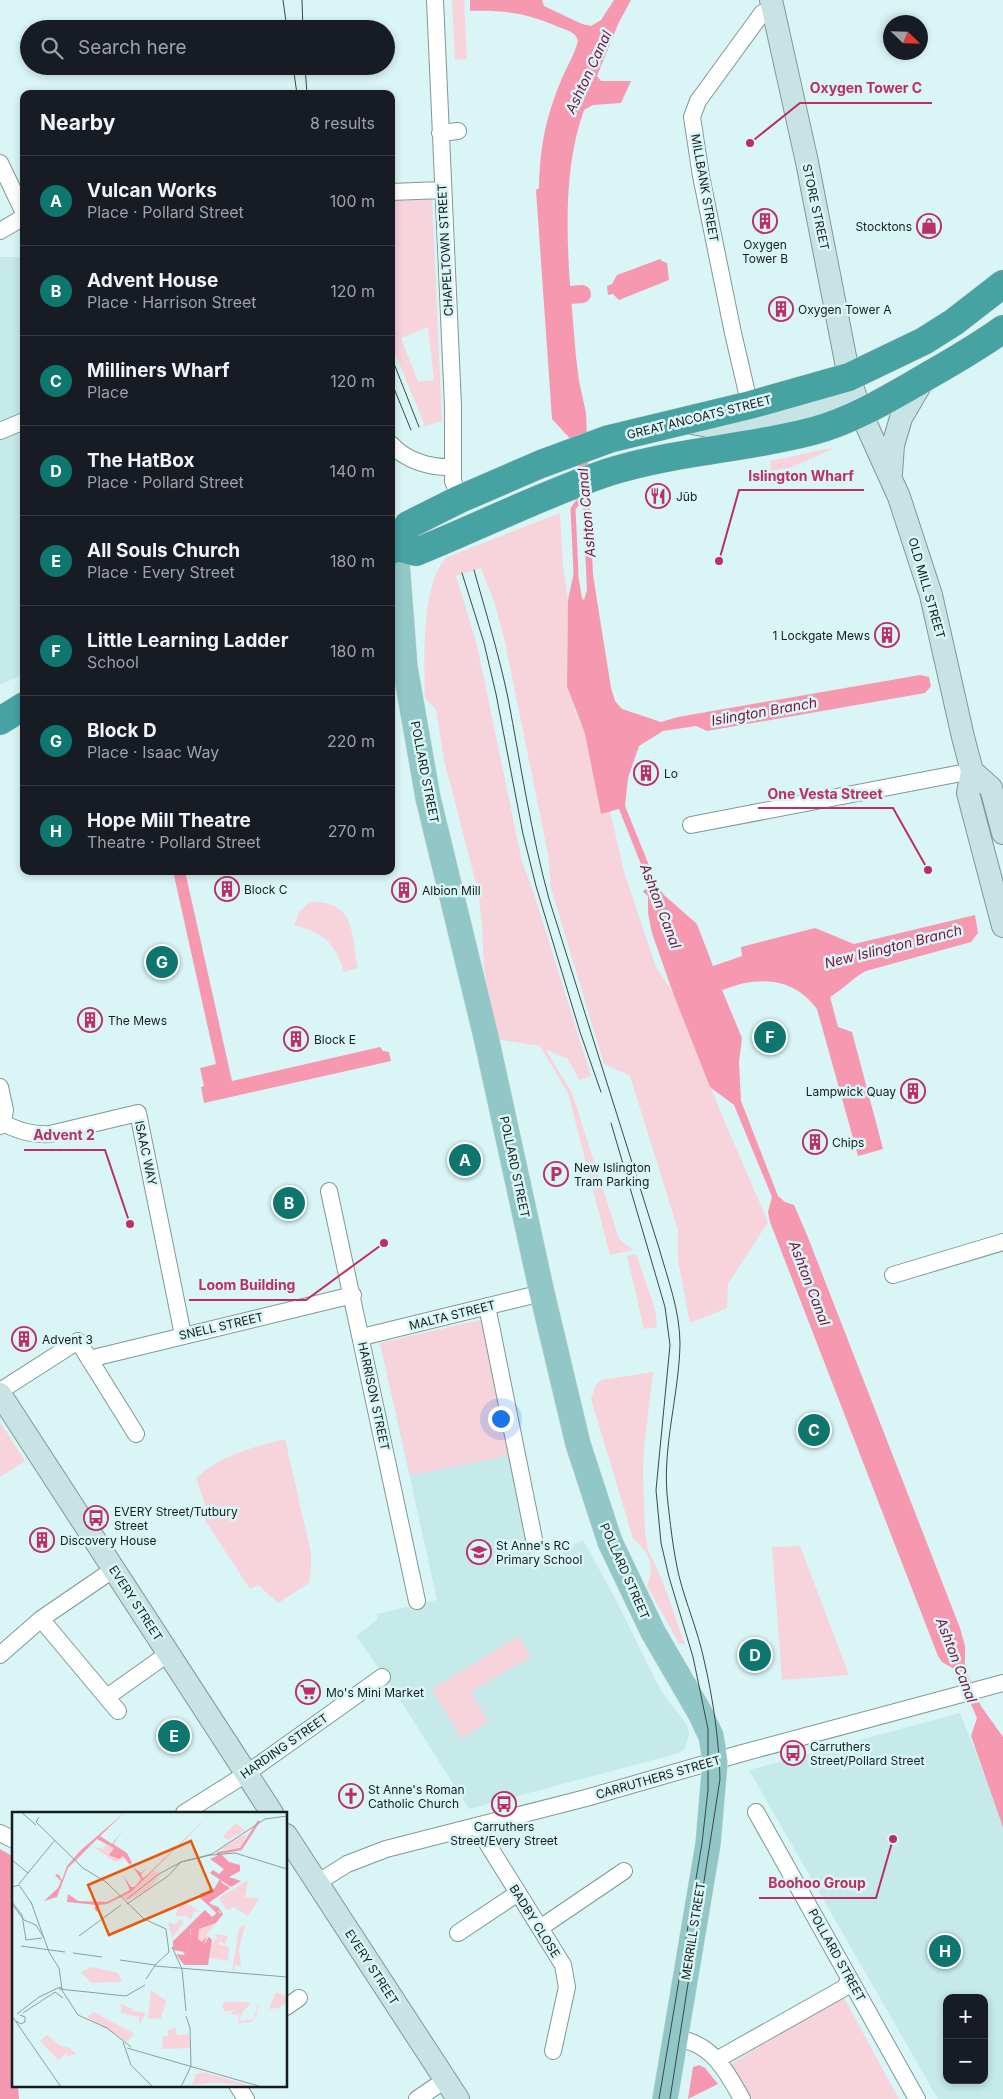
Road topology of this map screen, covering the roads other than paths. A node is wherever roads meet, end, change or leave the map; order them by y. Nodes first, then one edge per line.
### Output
1 (435, 0) edge
2 (771, 5) edge
3 (458, 131) dead end
4 (440, 133) junction
5 (0, 163) edge
6 (442, 190) junction
7 (395, 192) edge
8 (20, 205) edge
9 (20, 219) edge
10 (0, 231) edge
11 (1003, 284) edge
12 (1003, 329) edge
13 (849, 377) junction
14 (925, 377) junction
15 (747, 393) dead end
16 (861, 413) junction
17 (682, 421) junction
18 (20, 423) edge
19 (0, 431) edge
20 (395, 448) edge
21 (453, 467) junction
22 (890, 476) junction
23 (460, 499) junction
24 (395, 546) edge
25 (395, 548) edge
26 (395, 578) edge
27 (396, 607) edge
28 (20, 708) edge
29 (0, 721) edge
30 (972, 771) junction
31 (690, 824) dead end
32 (1003, 833) edge
33 (1003, 926) edge
34 (0, 1087) edge
35 (2, 1125) edge
36 (329, 1191) dead end
37 (1003, 1242) edge
38 (893, 1275) dead end
39 (542, 1293) junction
40 (353, 1295) junction
41 (487, 1306) junction
42 (183, 1335) junction
43 (362, 1337) junction
44 (89, 1359) junction
45 (0, 1393) edge
46 (136, 1434) dead end
47 (534, 1539) dead end
48 (114, 1569) junction
49 (417, 1601) dead end
50 (41, 1619) junction
51 (169, 1653) junction
52 (0, 1655) edge
53 (382, 1677) dead end
54 (1002, 1683) edge
55 (107, 1698) junction
56 (118, 1711) dead end
57 (715, 1762) junction
58 (246, 1774) junction
59 (186, 1812) edge
60 (271, 1812) edge
61 (756, 1812) dead end
62 (477, 1827) junction
63 (0, 1833) edge
64 (288, 1838) edge
65 (12, 1839) edge
66 (624, 1871) dead end
67 (317, 1883) junction
68 (518, 1892) junction
69 (540, 1928) junction
70 (458, 1933) dead end
71 (850, 1979) junction
72 (675, 2038) junction
73 (553, 2051) dead end
74 (718, 2059) junction
75 (446, 2080) junction
76 (238, 2086) edge
77 (246, 2099) edge
78 (417, 2099) edge
79 (458, 2099) edge
80 (665, 2099) edge
81 (742, 2099) edge
82 (917, 2099) edge

1 - 4 street, CHAPELTOWN STREET
2 - 13 street, STORE STREET
2 - 15 street, MILLBANK STREET
3 - 4 street
4 - 6 street, CHAPELTOWN STREET
5 - 8 street
6 - 7 street
6 - 21 street, CHAPELTOWN STREET
9 - 10 street
11 - 13 highway, GREAT ANCOATS STREET
12 - 14 highway
13 - 16 street, STORE STREET
13 - 17 highway, GREAT ANCOATS STREET
14 - 16 highway
14 - 22 street
16 - 17 street
16 - 22 street, OLD MILL STREET
16 - 25 highway
17 - 23 highway, GREAT ANCOATS STREET
18 - 19 street
20 - 21 street
21 - 23 street, CHAPELTOWN STREET
22 - 30 street, OLD MILL STREET
23 - 24 highway, GREAT ANCOATS STREET
26 - 27 main road, POLLARD STREET
27 - 39 main road, POLLARD STREET
28 - 29 highway
30 - 31 street
30 - 32 street
30 - 33 street, OLD MILL STREET
34 - 35 street
35 - 42 street, ISAAC WAY
36 - 40 street, HARRISON STREET
37 - 38 street
39 - 41 street, MALTA STREET
39 - 57 main road, POLLARD STREET
40 - 42 street, SNELL STREET
40 - 43 street, HARRISON STREET
41 - 43 street, MALTA STREET
41 - 47 street
42 - 44 street, SNELL STREET
43 - 49 street, HARRISON STREET
44 - 45 street
44 - 46 street
45 - 48 street, EVERY STREET
48 - 50 street
48 - 51 street, EVERY STREET
50 - 52 street
50 - 55 street
51 - 55 street
51 - 58 street, EVERY STREET
53 - 58 street, HARDING STREET
54 - 57 street, CARRUTHERS STREET
55 - 56 street
57 - 62 street, CARRUTHERS STREET
57 - 72 main road, MERRILL STREET
58 - 59 street, HARDING STREET
58 - 60 street, EVERY STREET
61 - 71 street, POLLARD STREET
62 - 67 street, CARRUTHERS STREET
62 - 68 street, BADBY CLOSE
63 - 65 street
64 - 67 street, EVERY STREET
66 - 69 street
67 - 75 street, EVERY STREET
68 - 69 street, BADBY CLOSE
68 - 70 street
69 - 73 street, BADBY CLOSE
71 - 74 street
71 - 82 street, POLLARD STREET
72 - 74 street
72 - 80 main road, MERRILL STREET
74 - 81 street
75 - 78 street
75 - 79 street, EVERY STREET
76 - 77 street

